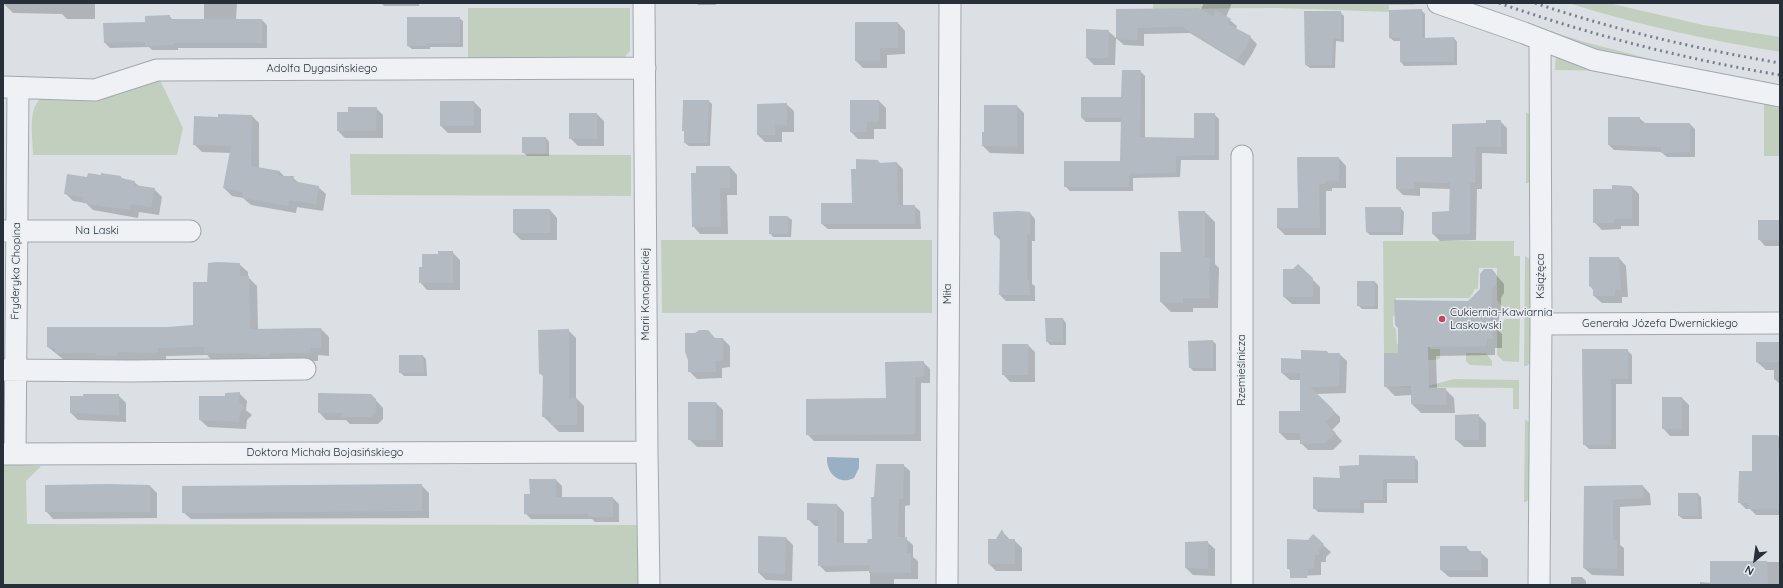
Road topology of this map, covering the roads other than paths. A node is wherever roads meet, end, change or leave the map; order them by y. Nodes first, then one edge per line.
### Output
1 (644, 3) edge
2 (950, 3) edge
3 (1438, 3) edge
4 (1540, 40) junction
5 (645, 68) junction
6 (11, 87) edge
7 (1780, 96) edge
8 (1242, 156) dead end
9 (10, 231) edge
10 (190, 231) dead end
11 (1780, 323) edge
12 (1541, 324) junction
13 (305, 369) dead end
14 (9, 370) edge
15 (647, 452) junction
16 (9, 454) edge
17 (649, 585) edge
18 (947, 585) edge
19 (1242, 585) edge
20 (1539, 585) edge

1 - 5 street, Marii Konopnickiej
2 - 18 street, Miła
3 - 4 street
4 - 7 street
4 - 12 street, Książęca
5 - 6 street, Adolfa Dygasińskiego
5 - 15 street, Marii Konopnickiej
6 - 9 street, Fryderyka Chopina
8 - 19 street, Rzemieślnicza
9 - 10 street, Na Laski
9 - 14 street, Fryderyka Chopina
11 - 12 street, Generała Józefa Dwernickiego
12 - 20 street, Książęca
13 - 14 street
14 - 16 street, Fryderyka Chopina
15 - 16 street, Doktora Michała Bojasińskiego
15 - 17 street, Marii Konopnickiej

